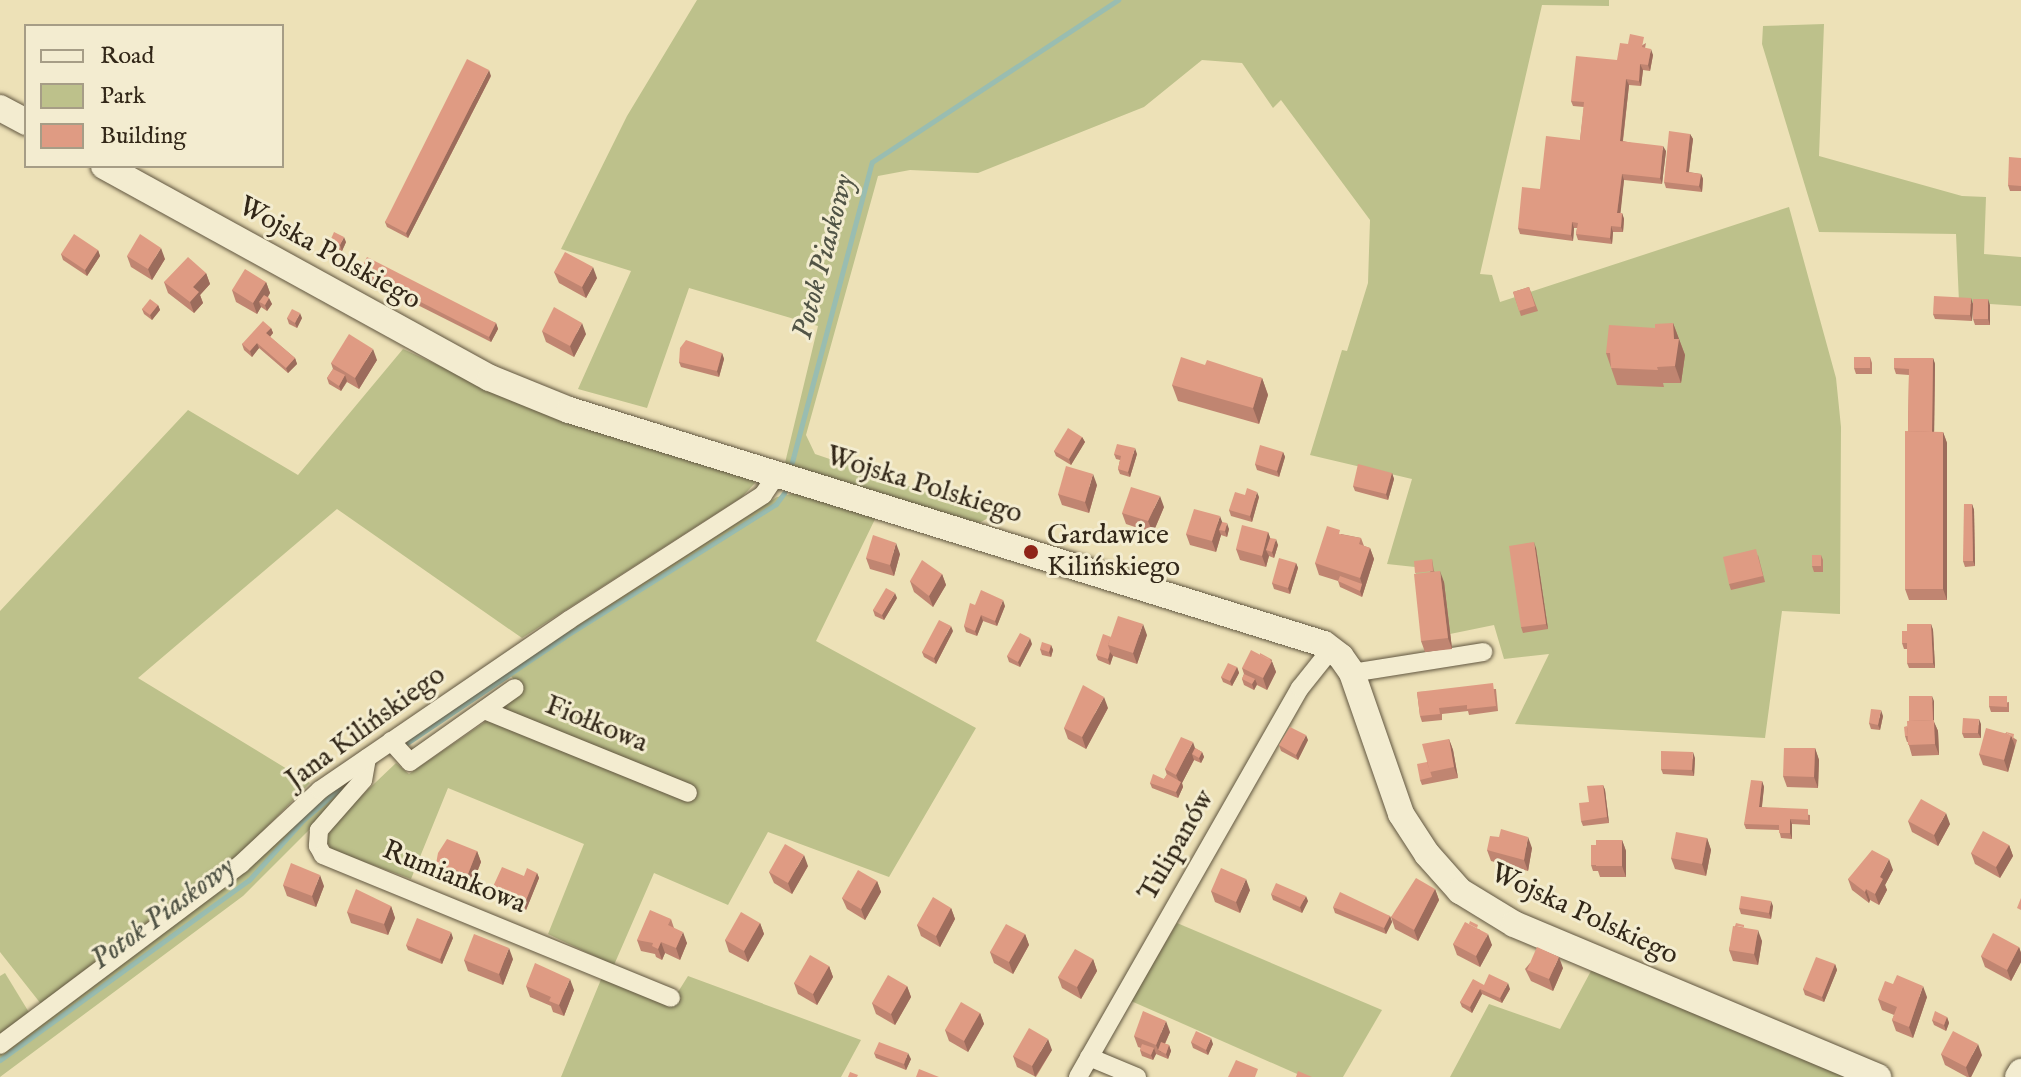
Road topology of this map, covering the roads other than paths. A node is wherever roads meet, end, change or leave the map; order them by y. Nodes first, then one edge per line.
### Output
1 (0, 108) edge
2 (24, 121) edge
3 (108, 168) edge
4 (777, 474) junction
5 (1332, 648) junction
6 (1483, 652) dead end
7 (1352, 673) junction
8 (515, 688) dead end
9 (484, 710) junction
10 (391, 741) junction
11 (367, 758) junction
12 (688, 793) dead end
13 (671, 998) dead end
14 (0, 1045) edge
15 (1089, 1057) junction
16 (2021, 1072) edge
17 (1078, 1077) edge
18 (1137, 1077) edge
19 (1878, 1077) edge
20 (2018, 1077) edge

1 - 2 street
3 - 4 street, Wojska Polskiego
4 - 5 street, Wojska Polskiego
4 - 10 street, Jana Kilińskiego
5 - 7 street, Wojska Polskiego
5 - 15 street, Tulipanów
6 - 7 street
7 - 19 street, Wojska Polskiego
8 - 9 street, Fiołkowa
9 - 10 street, Fiołkowa
9 - 12 street, Fiołkowa
10 - 11 street, Jana Kilińskiego
11 - 13 street, Rumiankowa
11 - 14 street, Jana Kilińskiego
15 - 17 street, Tulipanów
15 - 18 street
16 - 20 street

